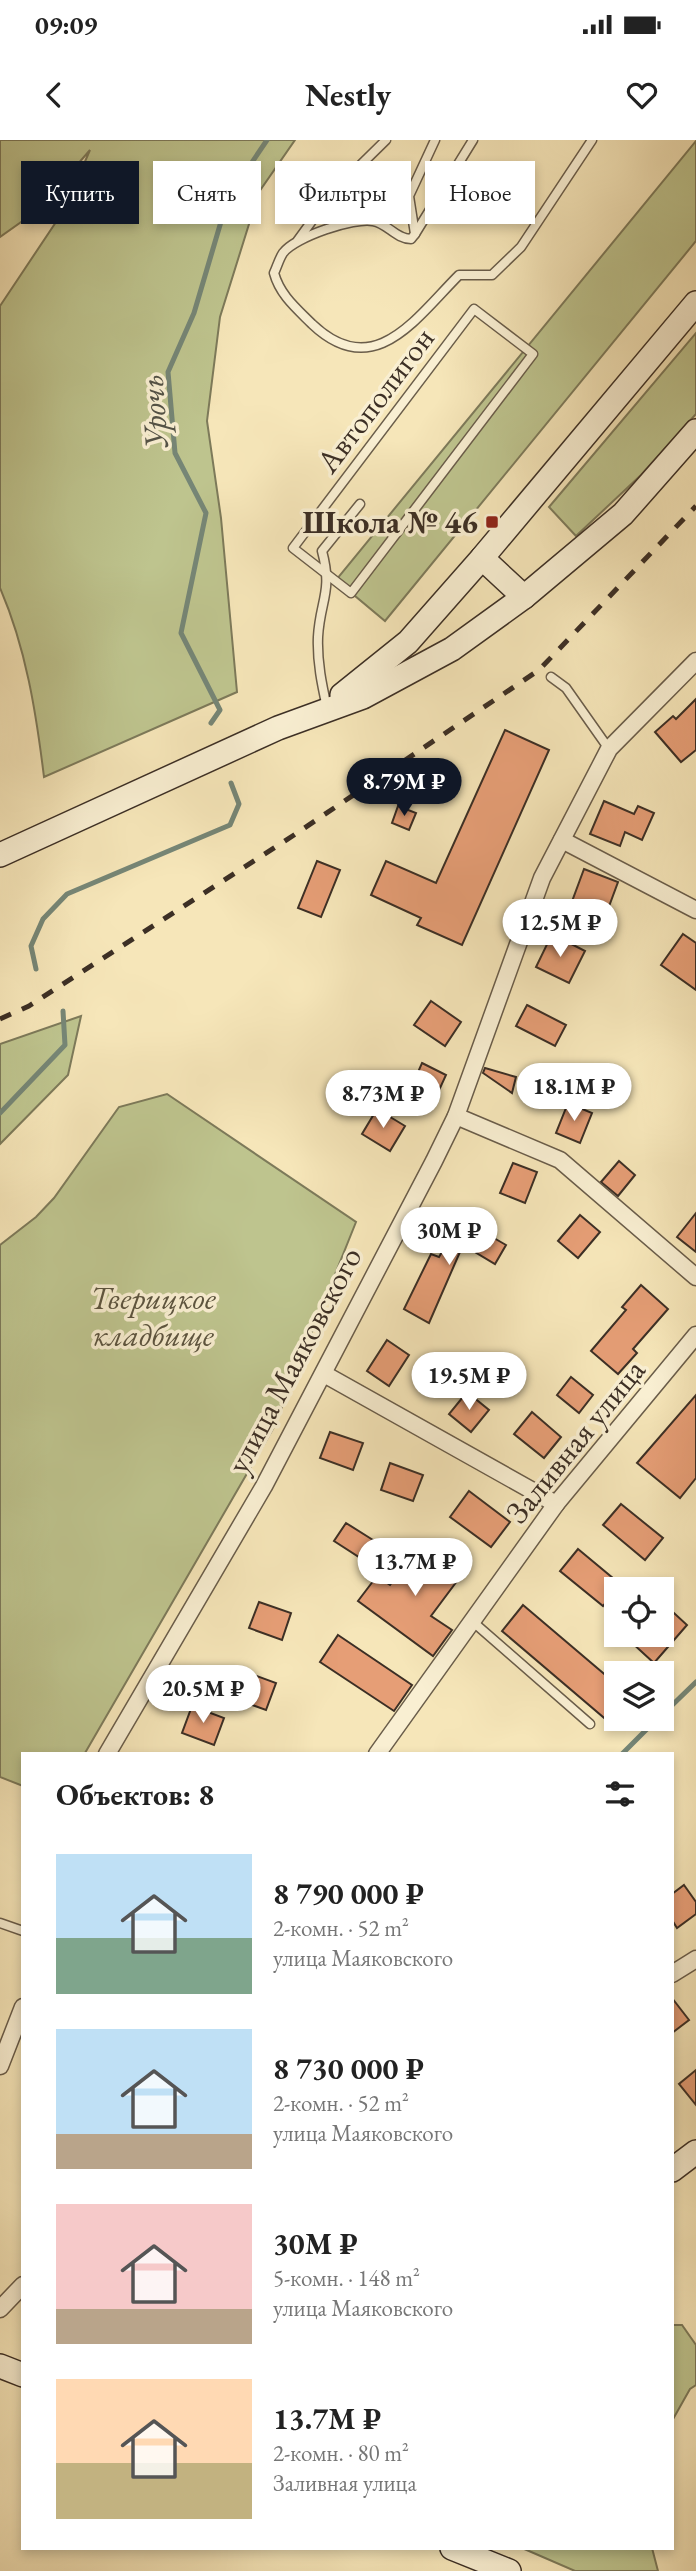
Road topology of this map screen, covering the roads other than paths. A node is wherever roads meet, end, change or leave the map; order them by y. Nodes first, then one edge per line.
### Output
1 (386, 140) edge
2 (435, 140) edge
3 (472, 140) edge
4 (592, 140) edge
5 (415, 234) junction
6 (298, 240) junction
7 (696, 303) edge
8 (696, 430) edge
9 (360, 504) dead end
10 (482, 558) junction
11 (329, 576) junction
12 (524, 597) junction
13 (696, 661) edge
14 (551, 677) dead end
15 (327, 708) junction
16 (609, 749) junction
17 (562, 840) junction
18 (0, 855) edge
19 (696, 909) edge
20 (456, 1116) junction
21 (696, 1277) edge
22 (696, 1335) edge
23 (324, 1374) junction
24 (556, 1504) junction
25 (472, 1621) junction
26 (590, 1724) dead end
27 (108, 1752) edge
28 (378, 1752) edge
29 (0, 1923) edge
30 (21, 1930) edge
31 (696, 1959) edge
32 (674, 1973) edge
33 (21, 2012) edge
34 (0, 2066) edge
35 (696, 2152) edge
36 (674, 2168) edge
37 (21, 2287) edge
38 (0, 2309) edge
39 (0, 2367) edge
40 (21, 2374) edge
41 (457, 2550) edge
42 (509, 2571) edge

1 - 6 lane
2 - 5 lane
3 - 5 lane
4 - 6 lane
5 - 6 lane
7 - 10 main road
8 - 12 main road
9 - 11 lane
10 - 12 main road
10 - 15 main road
11 - 11 lane, Автополигон
11 - 15 lane
12 - 15 main road
13 - 16 street, улица Маяковского
14 - 16 lane
15 - 18 main road
16 - 17 street, улица Маяковского
17 - 19 street
17 - 20 street, улица Маяковского
20 - 21 street
20 - 23 street, улица Маяковского
22 - 24 street, Заливная улица
23 - 24 street
23 - 27 street, улица Маяковского
24 - 25 street, Заливная улица
25 - 26 lane
25 - 28 street, Заливная улица
29 - 30 lane
31 - 32 street
33 - 34 street
35 - 36 main road
37 - 38 street
39 - 40 main road
41 - 42 main road

